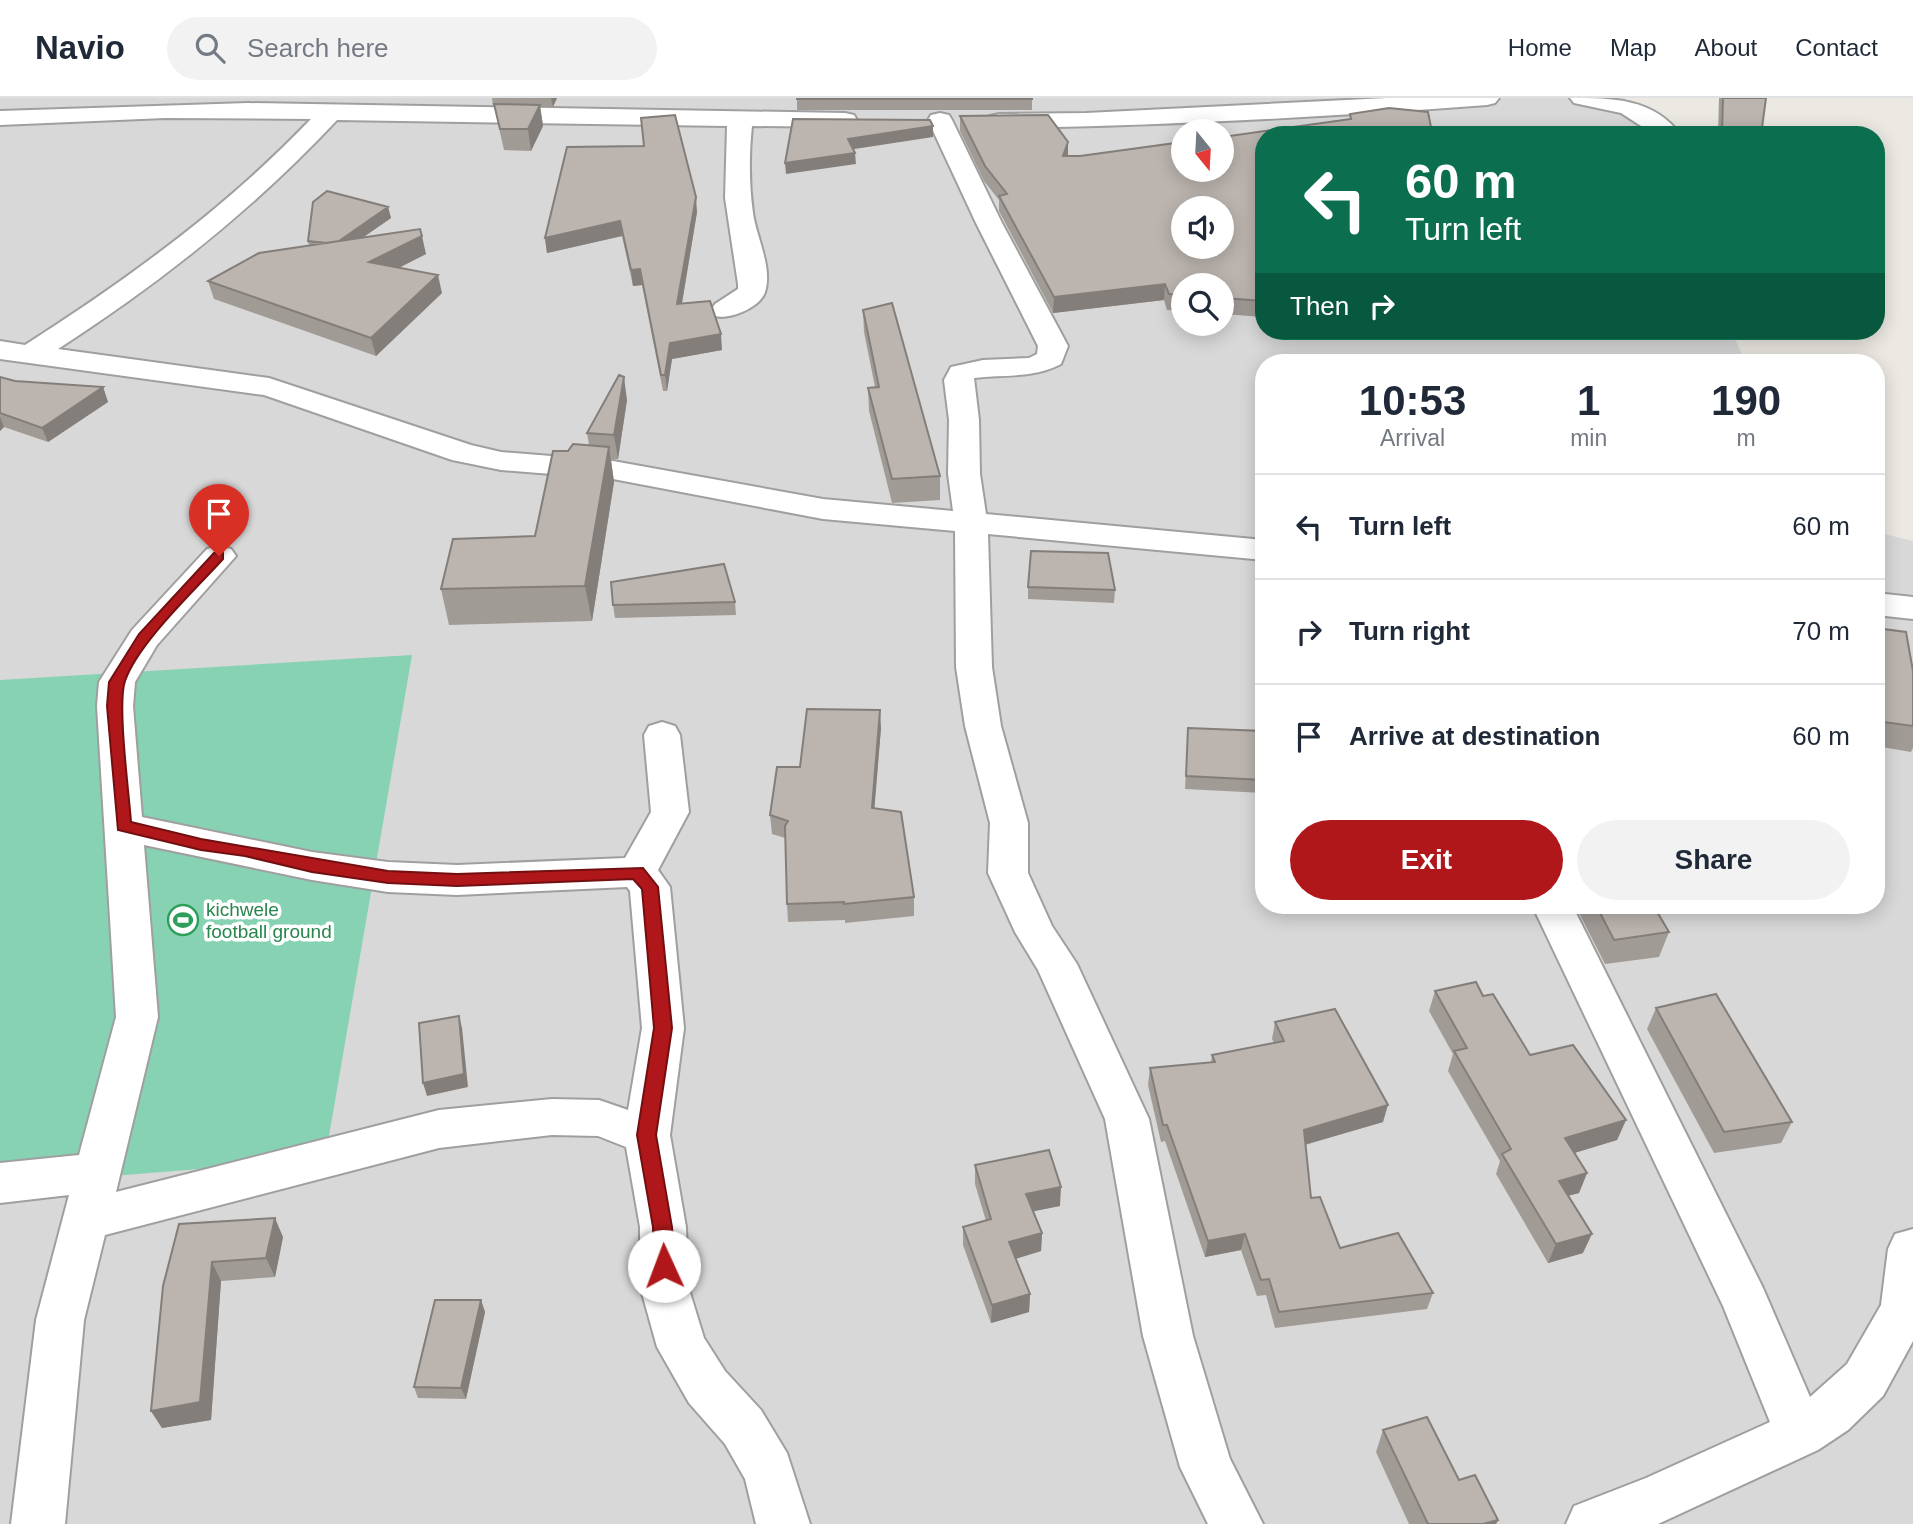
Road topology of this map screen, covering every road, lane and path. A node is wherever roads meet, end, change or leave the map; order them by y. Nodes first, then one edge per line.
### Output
1 (1487, 98) edge
2 (1582, 98) edge
3 (143, 104) edge
4 (331, 113) junction
5 (0, 118) edge
6 (740, 120) junction
7 (873, 120) edge
8 (1659, 126) edge
9 (725, 310) dead end
10 (0, 350) edge
11 (31, 354) junction
12 (971, 523) junction
13 (1255, 549) edge
14 (219, 556) dead end
15 (1885, 605) edge
16 (1913, 608) edge
17 (662, 735) dead end
18 (123, 826) junction
19 (637, 872) junction
20 (1556, 914) edge
21 (647, 1135) junction
22 (97, 1173) junction
23 (0, 1183) edge
24 (85, 1220) junction
25 (1912, 1249) edge
26 (1800, 1433) junction
27 (38, 1524) edge
28 (783, 1524) edge
29 (1236, 1524) edge
30 (1593, 1524) edge

1 - 12 street
2 - 8 street
3 - 4 street
3 - 5 street
4 - 6 street
4 - 11 street
6 - 7 street
6 - 9 street
10 - 11 street
11 - 12 street
12 - 13 street
12 - 29 street
14 - 18 street
15 - 16 street
17 - 19 street
18 - 19 street
18 - 22 street
19 - 21 street
20 - 26 street
21 - 24 street
21 - 28 street
22 - 23 street
22 - 24 street
24 - 27 street
25 - 26 street
26 - 30 street

